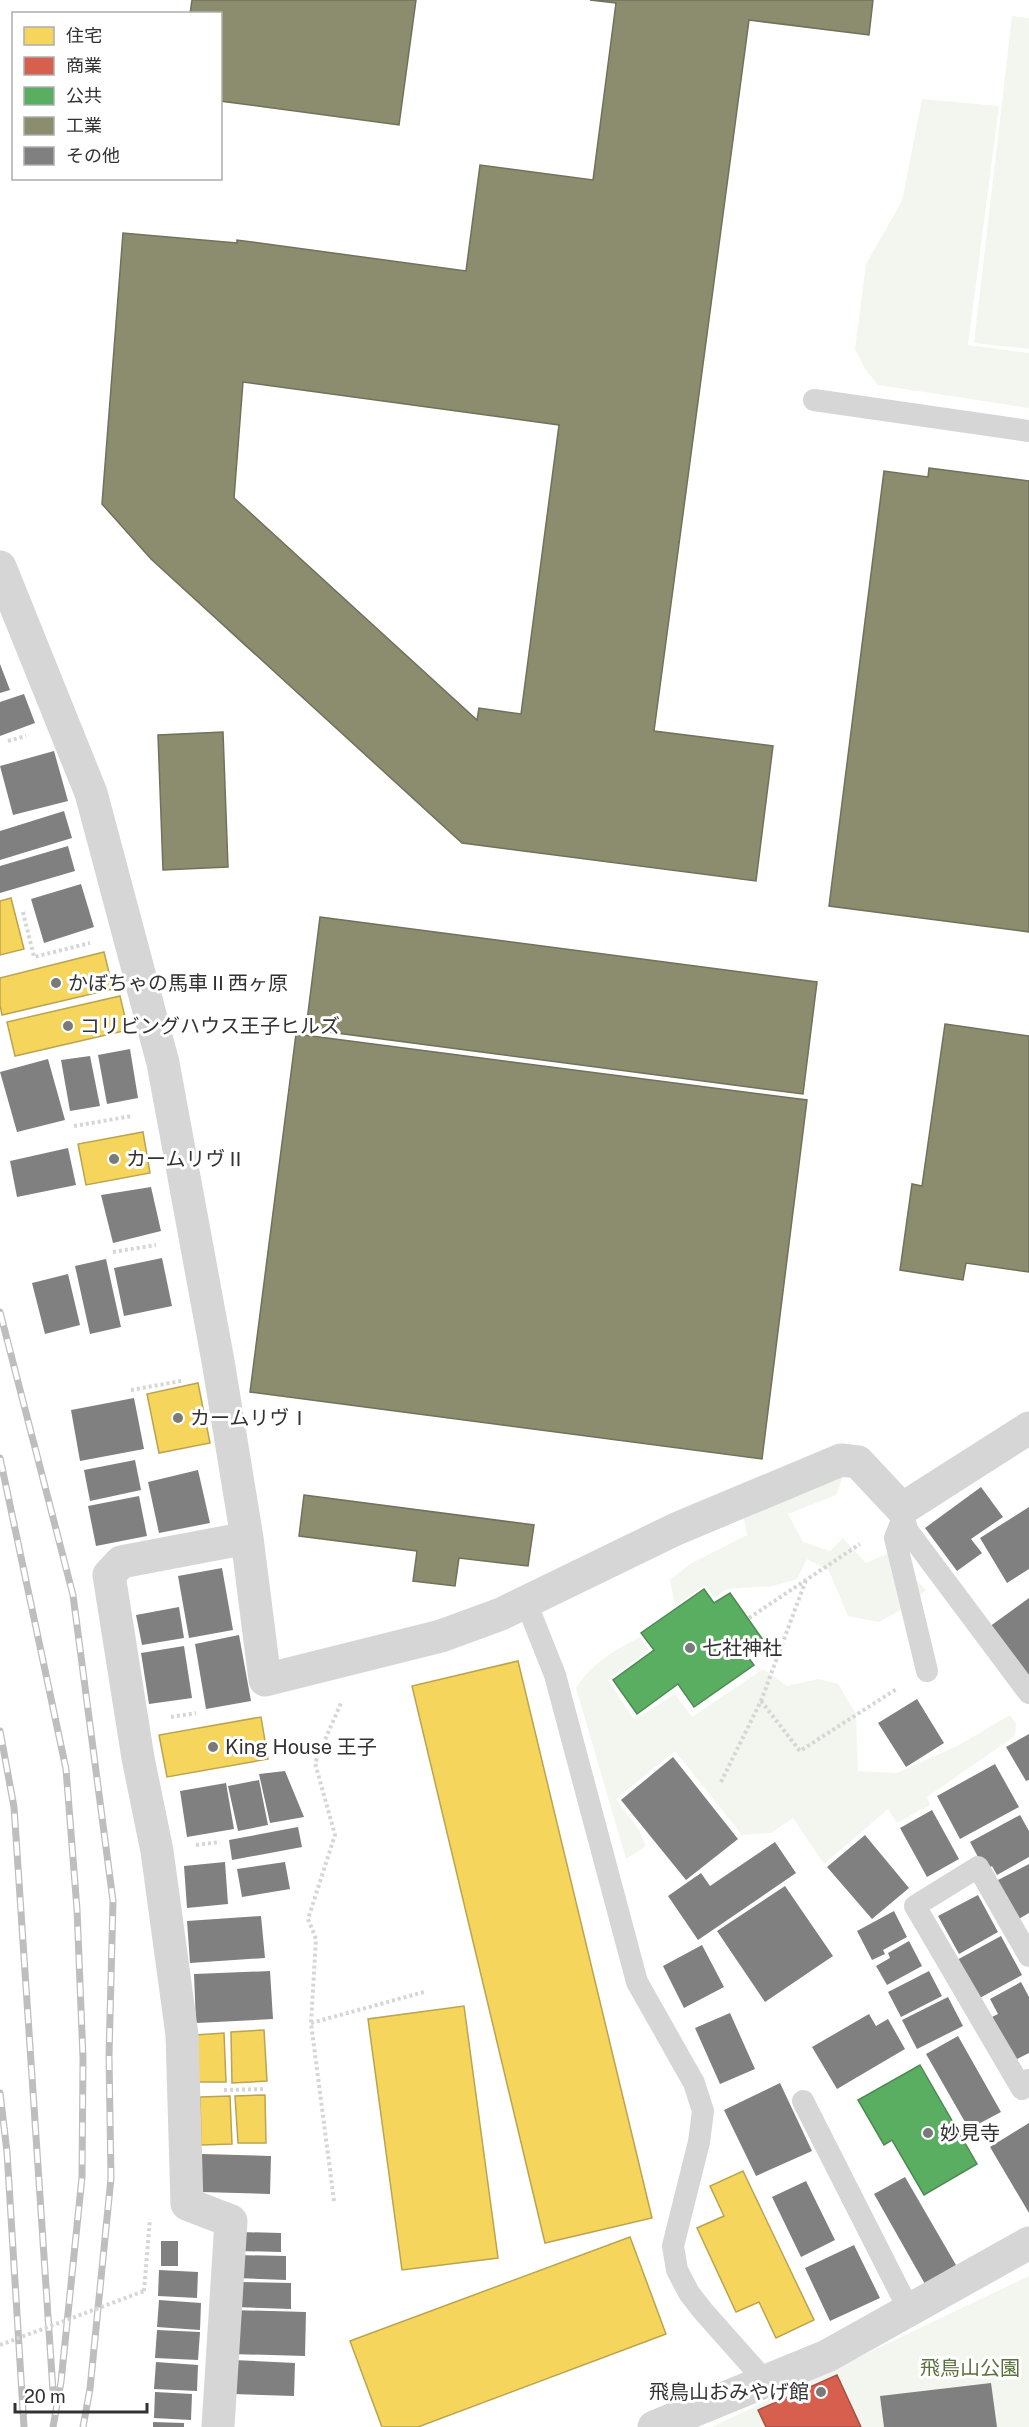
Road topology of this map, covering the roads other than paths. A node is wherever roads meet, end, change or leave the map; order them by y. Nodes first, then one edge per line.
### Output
1 (814, 400) dead end
2 (1029, 431) edge
3 (0, 567) edge
4 (1029, 1428) edge
5 (903, 1512) junction
6 (247, 1538) junction
7 (526, 1602) junction
8 (927, 1671) road end
9 (1029, 1693) edge
10 (1029, 1956) edge
11 (1029, 2080) edge
12 (803, 2101) dead end
13 (1029, 2243) edge
14 (909, 2310) junction
15 (766, 2382) junction
16 (218, 2427) edge
17 (654, 2427) edge

1 - 2 lane
3 - 6 street
4 - 5 street
5 - 7 street
5 - 8 lane
5 - 9 lane
6 - 7 street
6 - 16 street
7 - 15 lane
10 - 11 lane
12 - 14 lane
13 - 14 street
14 - 15 street
15 - 17 street

